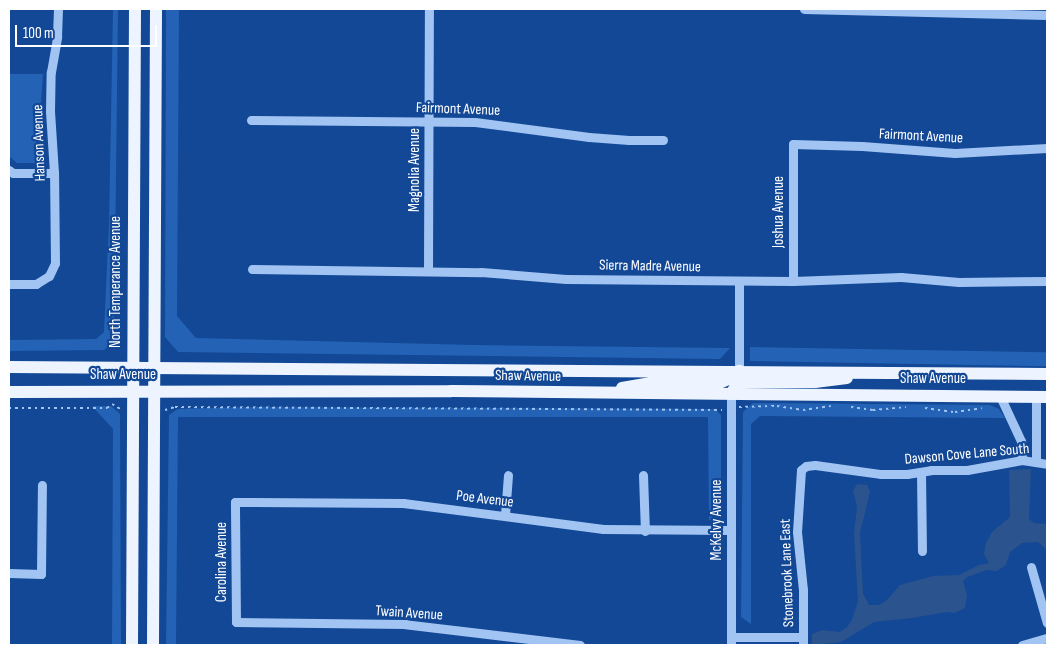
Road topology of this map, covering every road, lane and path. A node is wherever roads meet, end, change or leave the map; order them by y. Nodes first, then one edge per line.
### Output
1 (58, 9) edge
2 (135, 9) edge
3 (156, 9) edge
4 (429, 9) edge
5 (804, 9) edge
6 (1047, 15) edge
7 (251, 120) dead end
8 (428, 121) junction
9 (663, 140) dead end
10 (793, 144) joint
11 (1047, 148) edge
12 (9, 170) edge
13 (54, 173) junction
14 (252, 269) dead end
15 (428, 271) junction
16 (739, 281) junction
17 (792, 281) junction
18 (1047, 281) edge
19 (9, 284) edge
20 (9, 367) edge
21 (132, 367) junction
22 (155, 367) junction
23 (739, 371) junction
24 (874, 373) junction
25 (1047, 374) edge
26 (9, 392) edge
27 (132, 392) junction
28 (155, 392) junction
29 (596, 393) junction
30 (731, 394) junction
31 (1000, 396) junction
32 (1042, 397) edge
33 (112, 404) dead end
34 (745, 406) dead end
35 (837, 406) dead end
36 (846, 406) dead end
37 (175, 407) dead end
38 (909, 407) dead end
39 (923, 407) dead end
40 (9, 408) edge
41 (990, 408) dead end
42 (720, 410) dead end
43 (1022, 460) junction
44 (1036, 461) junction
45 (1047, 464) edge
46 (800, 470) joint
47 (921, 472) junction
48 (508, 475) dead end
49 (643, 475) dead end
50 (42, 485) dead end
51 (235, 502) joint
52 (505, 515) junction
53 (731, 530) junction
54 (644, 531) junction
55 (922, 551) dead end
56 (1031, 567) dead end
57 (9, 573) edge
58 (236, 622) joint
59 (1047, 623) edge
60 (1047, 638) edge
61 (731, 641) edge
62 (803, 641) edge
63 (132, 645) edge
64 (153, 645) edge
65 (580, 645) edge
66 (1022, 645) edge

1 - 13 street, Hanson Avenue
2 - 21 main road, North Temperance Avenue
3 - 22 main road
4 - 8 street, Magnolia Avenue
5 - 6 street
7 - 8 street, Fairmont Avenue
8 - 9 street, Fairmont Avenue
8 - 15 street, Magnolia Avenue
10 - 11 street, Fairmont Avenue
10 - 17 street, Joshua Avenue
12 - 13 street
13 - 19 street, Hanson Avenue
14 - 15 street, Sierra Madre Avenue
15 - 16 street, Sierra Madre Avenue
16 - 17 street, Sierra Madre Avenue
16 - 23 street
17 - 18 street, Sierra Madre Avenue
20 - 21 main road, Shaw Avenue
21 - 22 main road, Shaw Avenue
21 - 27 main road, North Temperance Avenue
22 - 23 main road, Shaw Avenue
22 - 28 main road
23 - 24 main road, Shaw Avenue
23 - 29 main road
24 - 25 main road, Shaw Avenue
24 - 30 main road
26 - 27 main road, Shaw Avenue
27 - 28 main road, Shaw Avenue
27 - 63 main road, North Temperance Avenue
28 - 29 main road, Shaw Avenue
28 - 64 main road
29 - 30 main road, Shaw Avenue
30 - 31 main road, Shaw Avenue
30 - 53 street, McKelvy Avenue
31 - 32 main road, Shaw Avenue
31 - 43 street
32 - 44 street
33 - 40 path
34 - 35 path
36 - 38 path
37 - 42 path
39 - 41 path
43 - 44 street, Dawson Cove Lane South
43 - 47 street, Dawson Cove Lane South
44 - 45 street, Dawson Cove Lane South
46 - 47 street, Dawson Cove Lane South
46 - 62 street, Stonebrook Lane East
47 - 55 street
48 - 52 street
49 - 54 street
50 - 57 street
51 - 52 street, Poe Avenue
51 - 58 street, Carolina Avenue
52 - 54 street, Poe Avenue
53 - 54 street, Poe Avenue
53 - 61 street, McKelvy Avenue
56 - 59 street
58 - 65 street, Twain Avenue
60 - 66 street
61 - 62 street

